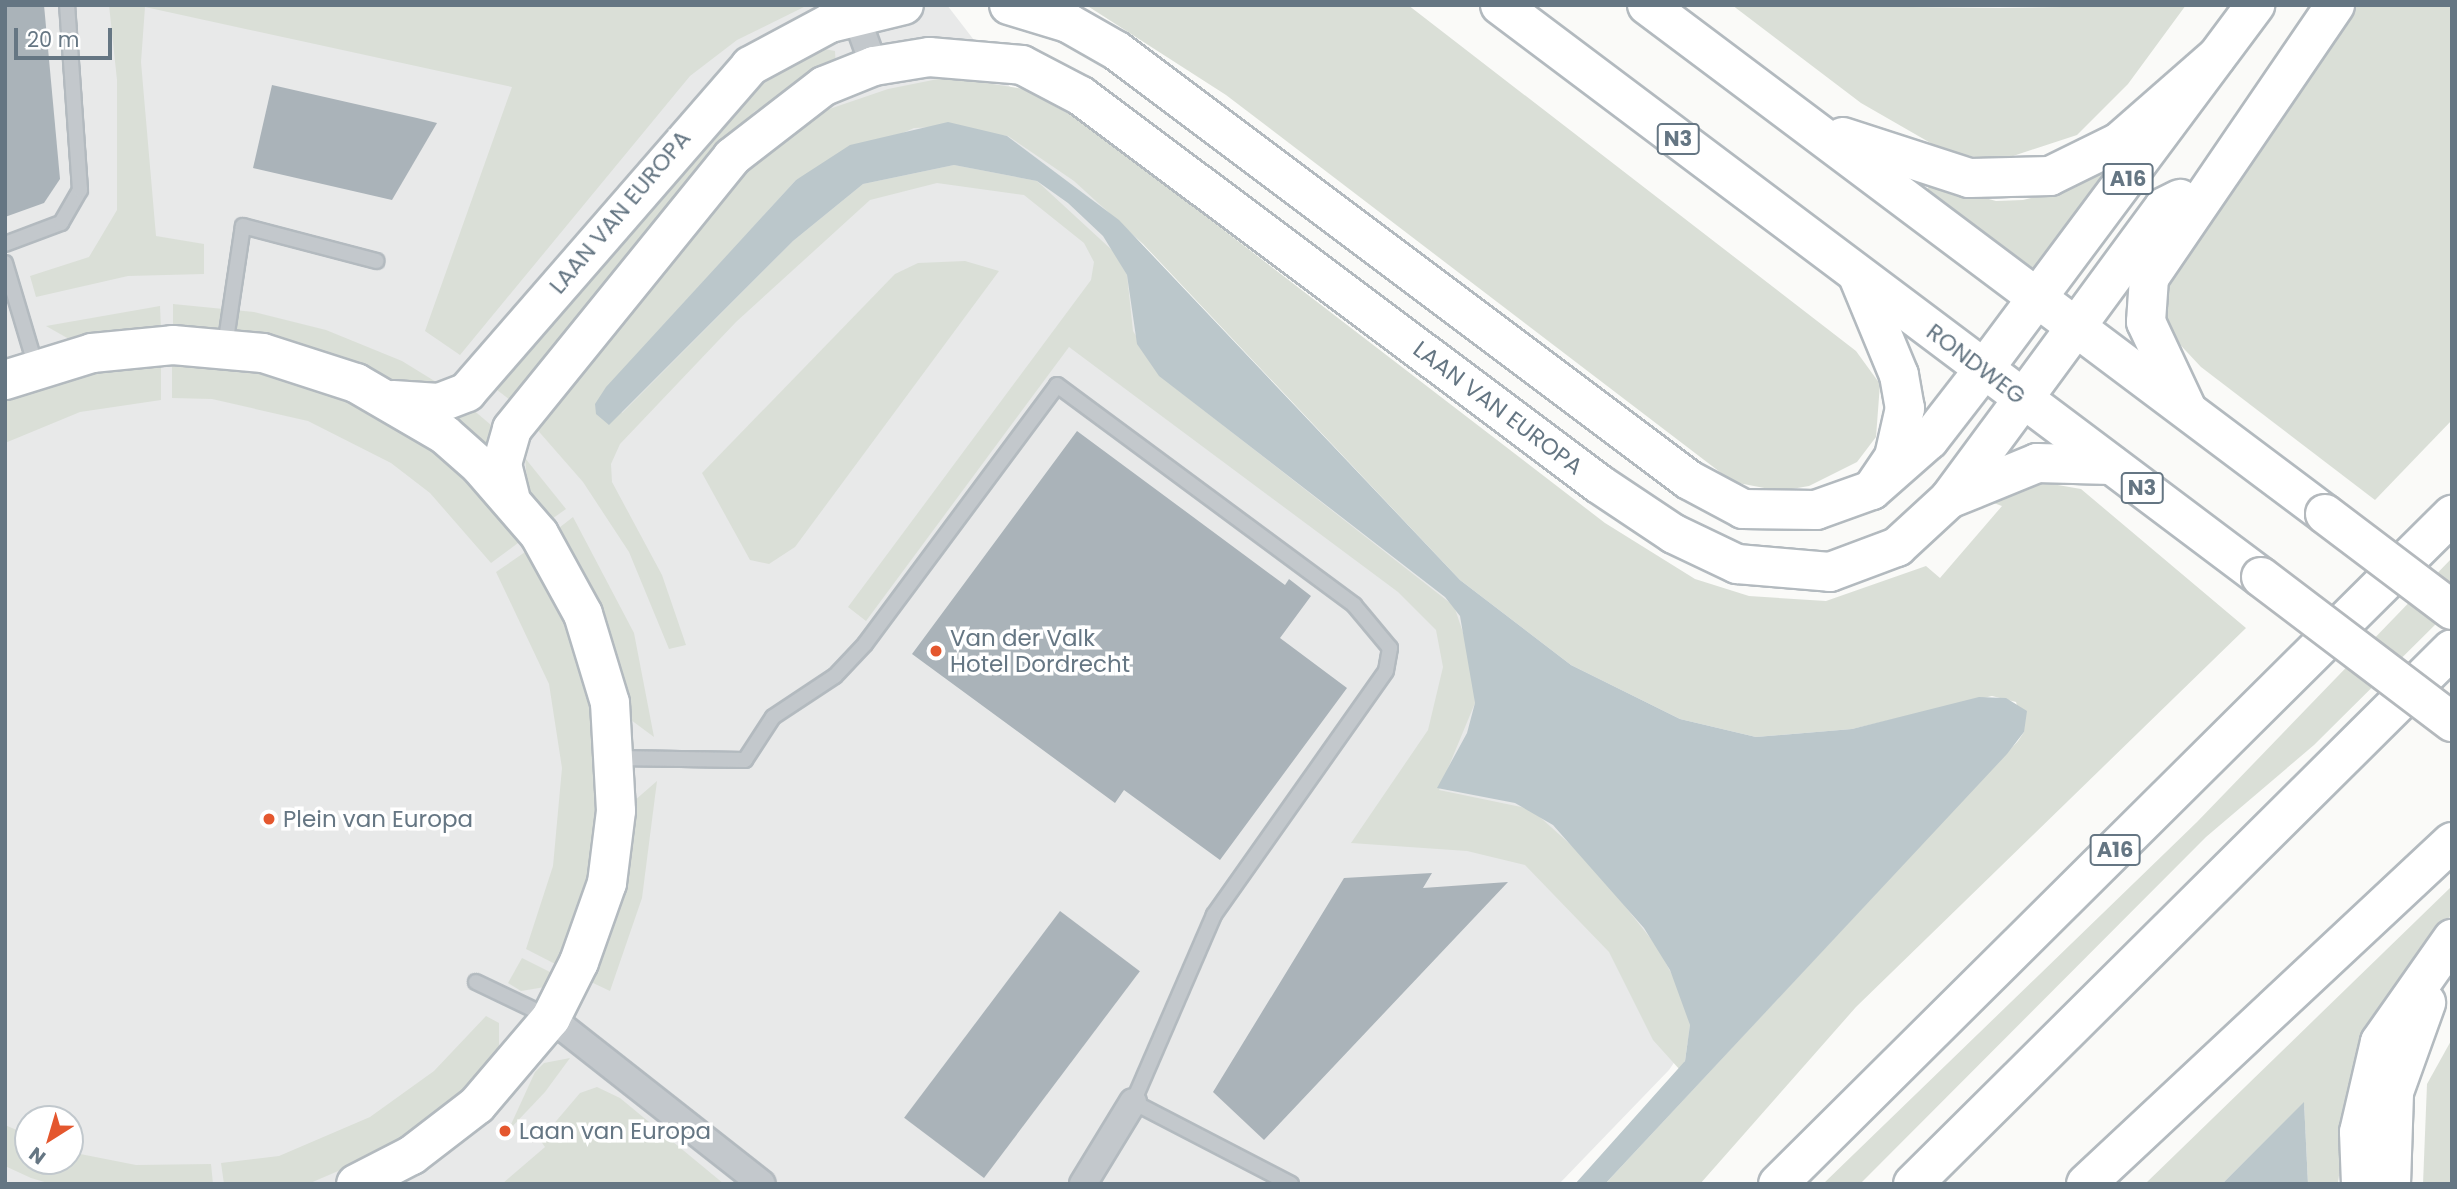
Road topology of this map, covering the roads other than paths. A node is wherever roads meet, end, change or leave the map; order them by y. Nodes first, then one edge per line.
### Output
1 (67, 5) edge
2 (904, 5) edge
3 (1009, 5) edge
4 (1500, 5) edge
5 (1647, 5) edge
6 (2255, 5) edge
7 (2335, 5) edge
8 (854, 10) edge
9 (2216, 57) junction
10 (874, 66) junction
11 (1797, 120) junction
12 (2208, 184) junction
13 (5, 244) edge
14 (376, 261) dead end
15 (5, 263) edge
16 (1857, 274) junction
17 (2038, 300) junction
18 (2074, 327) junction
19 (225, 348) junction
20 (1984, 369) junction
21 (21, 375) edge
22 (2023, 399) junction
23 (391, 400) junction
24 (2188, 412) junction
25 (2111, 465) junction
26 (1872, 491) junction
27 (510, 496) junction
28 (1949, 499) junction
29 (2452, 514) edge
30 (2452, 610) edge
31 (2452, 649) edge
32 (2452, 722) edge
33 (616, 758) junction
34 (2452, 842) edge
35 (2452, 939) edge
36 (2452, 955) edge
37 (476, 982) dead end
38 (551, 1018) junction
39 (1133, 1102) junction
40 (356, 1184) edge
41 (762, 1184) edge
42 (1083, 1184) edge
43 (1291, 1184) edge
44 (1778, 1184) edge
45 (1913, 1184) edge
46 (2086, 1184) edge
47 (2361, 1184) edge
48 (2391, 1184) edge

1 - 13 lane
2 - 8 main road, LAAN VAN EUROPA
3 - 26 main road
4 - 16 main road, RONDWEG / N3
5 - 11 main road
6 - 9 main road, A16
7 - 12 main road, A16
8 - 10 street
8 - 23 main road, LAAN VAN EUROPA
9 - 11 main road, A16
9 - 17 main road, A16
10 - 27 main road, LAAN VAN EUROPA
10 - 28 main road, LAAN VAN EUROPA
11 - 17 main road
12 - 18 main road, A16
12 - 24 main road, A16
14 - 19 lane
15 - 21 lane
16 - 20 main road, RONDWEG / N3
16 - 26 main road
17 - 18 main road
17 - 20 main road
18 - 22 main road, LAAN VAN EUROPA
18 - 24 main road
19 - 21 main road, LAAN VAN EUROPA
19 - 23 main road, LAAN VAN EUROPA
20 - 22 main road, RONDWEG / N3
20 - 26 main road
22 - 25 main road, RONDWEG / N3
22 - 28 main road, LAAN VAN EUROPA
23 - 27 main road, LAAN VAN EUROPA
24 - 30 main road, bridge
25 - 28 main road
25 - 32 main road, RONDWEG / N3, bridge
27 - 33 main road, LAAN VAN EUROPA
29 - 44 main road, A16
31 - 45 main road
33 - 38 main road, LAAN VAN EUROPA
33 - 39 lane
34 - 46 main road
35 - 47 main road
36 - 48 main road
37 - 38 lane
38 - 40 main road, LAAN VAN EUROPA
38 - 41 street
39 - 42 street
39 - 43 lane

